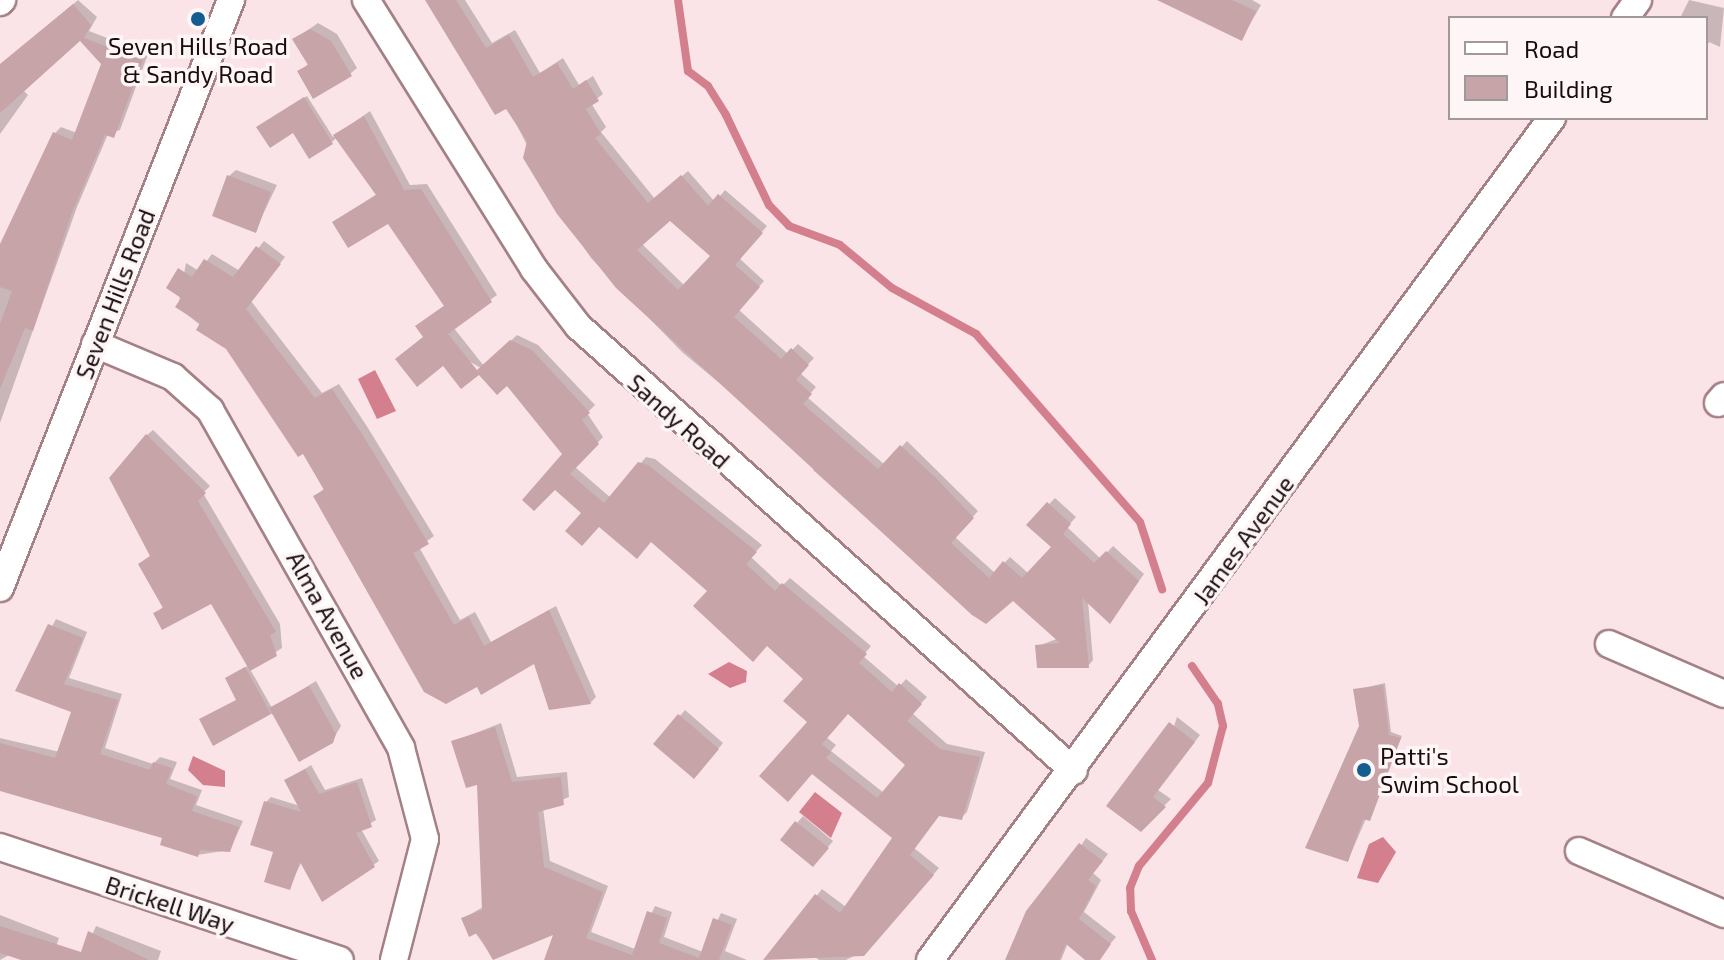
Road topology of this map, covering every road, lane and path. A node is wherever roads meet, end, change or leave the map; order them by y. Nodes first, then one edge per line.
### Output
1 (231, 0) edge
2 (366, 0) edge
3 (1551, 120) edge
4 (95, 344) junction
5 (0, 588) edge
6 (1609, 644) dead end
7 (1724, 694) edge
8 (1074, 771) junction
9 (0, 847) edge
10 (1579, 851) dead end
11 (1724, 914) edge
12 (340, 960) edge
13 (394, 960) edge
14 (930, 960) edge

1 - 4 street, Seven Hills Road
2 - 8 street, Sandy Road
3 - 8 street, James Avenue
4 - 5 street, Seven Hills Road
4 - 13 street, Alma Avenue
6 - 7 street
8 - 14 street, James Avenue
9 - 12 street, Brickell Way
10 - 11 street

